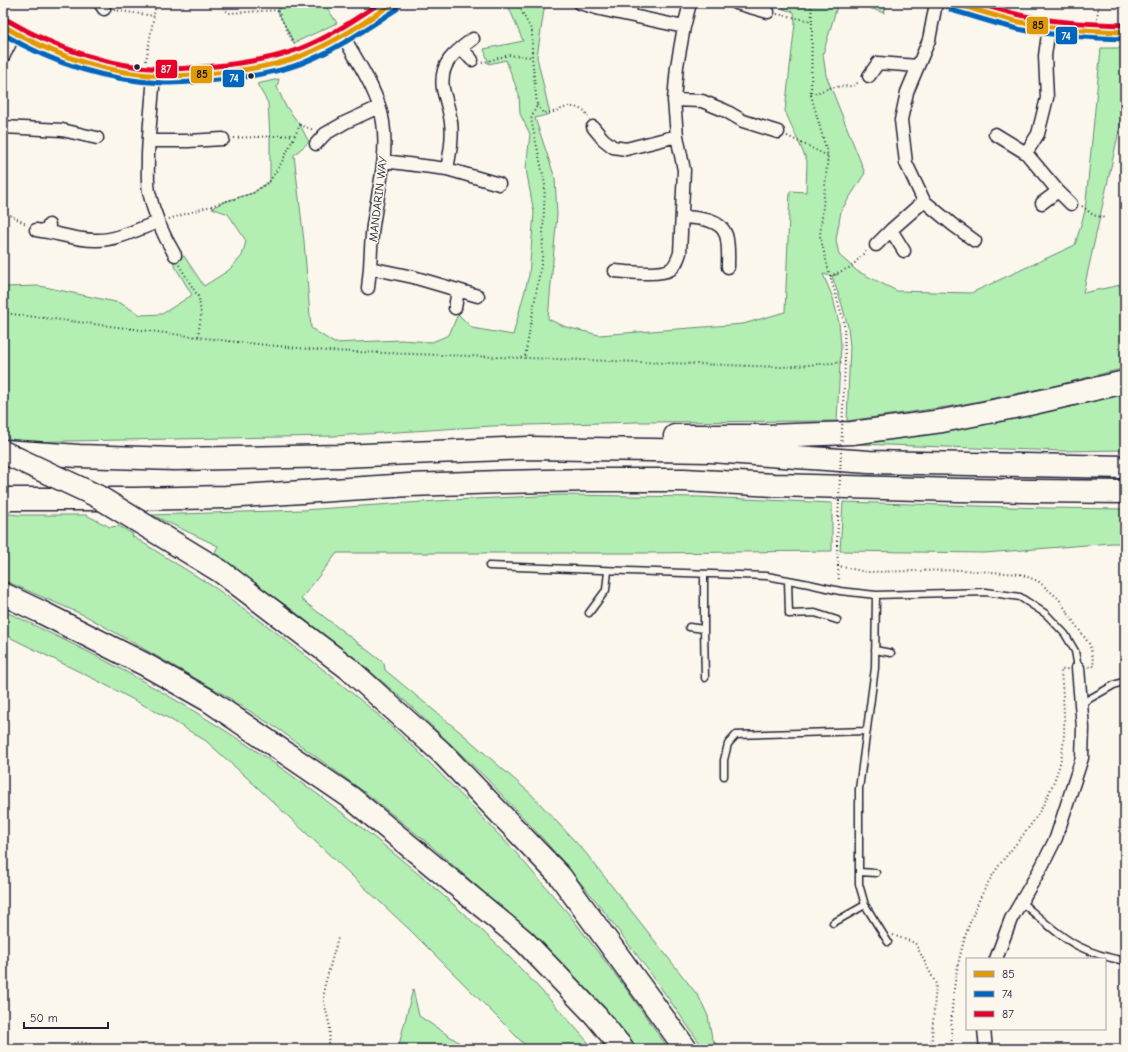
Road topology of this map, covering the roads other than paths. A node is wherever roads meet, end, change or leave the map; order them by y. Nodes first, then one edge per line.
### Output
1 (393, 3) edge
2 (580, 3) edge
3 (690, 3) edge
4 (736, 3) edge
5 (936, 3) edge
6 (957, 4) edge
7 (630, 9) edge
8 (768, 12) road end
9 (684, 26) junction
10 (1049, 27) junction
11 (9, 30) edge
12 (1125, 32) edge
13 (343, 36) junction
14 (473, 39) dead end
15 (461, 48) junction
16 (3, 57) edge
17 (472, 60) road end
18 (918, 66) junction
19 (149, 75) junction
20 (869, 76) road end
21 (674, 100) junction
22 (379, 107) junction
23 (3, 126) edge
24 (594, 127) road end
25 (778, 132) road end
26 (995, 134) dead end
27 (677, 136) junction
28 (97, 138) dead end
29 (223, 139) road end
30 (149, 141) junction
31 (316, 144) dead end
32 (1026, 154) junction
33 (384, 161) junction
34 (447, 168) junction
35 (499, 184) dead end
36 (1058, 190) junction
37 (924, 201) junction
38 (1042, 203) dead end
39 (1071, 204) road end
40 (682, 217) junction
41 (158, 222) junction
42 (44, 229) road end
43 (891, 230) junction
44 (975, 241) dead end
45 (876, 245) road end
46 (904, 251) dead end
47 (175, 255) road end
48 (728, 266) dead end
49 (370, 268) junction
50 (615, 271) dead end
51 (368, 288) dead end
52 (458, 290) junction
53 (478, 296) dead end
54 (455, 308) dead end
55 (1125, 382) edge
56 (482, 450) junction
57 (3, 451) edge
58 (1125, 467) edge
59 (1125, 492) edge
60 (3, 499) edge
61 (489, 566) dead end
62 (608, 571) junction
63 (704, 574) junction
64 (788, 580) junction
65 (3, 594) edge
66 (876, 595) junction
67 (589, 613) dead end
68 (837, 620) dead end
69 (689, 627) dead end
70 (704, 629) junction
71 (875, 650) junction
72 (891, 653) dead end
73 (1078, 668) joint
74 (705, 678) dead end
75 (1125, 681) edge
76 (1082, 704) junction
77 (867, 731) junction
78 (724, 776) dead end
79 (859, 872) junction
80 (876, 873) dead end
81 (1021, 902) junction
82 (865, 905) junction
83 (833, 923) dead end
84 (888, 942) dead end
85 (996, 958) edge
86 (1125, 961) edge
87 (984, 1030) edge
88 (623, 1049) edge
89 (686, 1049) edge
90 (986, 1049) edge

1 - 13 street
2 - 7 street
3 - 9 street
4 - 8 street
5 - 18 street
6 - 10 street
7 - 9 street
9 - 21 street
10 - 12 street
10 - 32 street
11 - 16 street
11 - 19 street
13 - 19 street
13 - 22 street, MANDARIN WAY
14 - 15 street
15 - 17 street
15 - 34 street
18 - 20 street
18 - 37 street
19 - 30 street
21 - 25 street
21 - 27 street
22 - 31 street
22 - 33 street, MANDARIN WAY
23 - 28 street
24 - 27 street
26 - 32 street
27 - 40 street
29 - 30 street
30 - 41 street
32 - 36 street
33 - 34 street
33 - 49 street, MANDARIN WAY
34 - 35 street
36 - 38 street
36 - 39 street
37 - 43 street
37 - 44 street
40 - 48 street
40 - 50 street
41 - 42 street
41 - 47 street
43 - 45 street
43 - 46 street
49 - 51 street, MANDARIN WAY
49 - 52 street
52 - 53 street
52 - 54 street
55 - 56 highway
56 - 57 highway
56 - 58 highway
57 - 89 highway, bridge
59 - 60 highway
61 - 62 lane
62 - 63 lane
62 - 67 lane
63 - 64 lane
63 - 70 lane
64 - 66 lane
64 - 68 lane
65 - 88 highway
66 - 71 lane
66 - 73 lane
69 - 70 lane
70 - 74 lane
71 - 72 lane
71 - 77 lane
73 - 76 street
75 - 76 lane
76 - 81 street
77 - 78 lane
77 - 79 lane
79 - 80 lane
79 - 82 lane
81 - 85 street
81 - 86 lane
82 - 83 lane
82 - 84 lane
87 - 90 street

